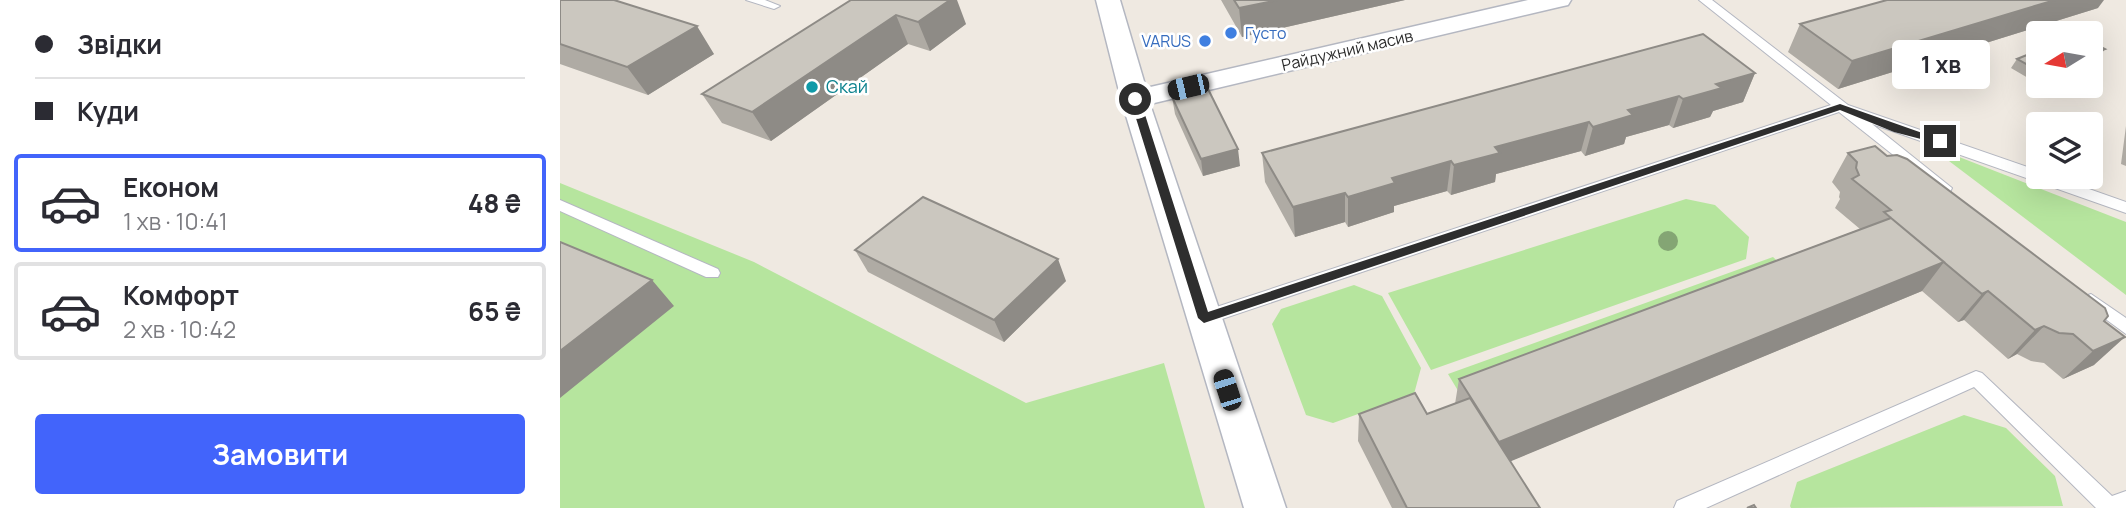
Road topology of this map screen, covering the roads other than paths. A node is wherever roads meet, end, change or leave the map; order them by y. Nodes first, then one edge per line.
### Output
1 (752, 0) edge
2 (1108, 0) edge
3 (1559, 0) edge
4 (1705, 0) edge
5 (774, 6) dead end
6 (1135, 99) junction
7 (1840, 107) junction
8 (2026, 171) edge
9 (2075, 189) edge
10 (1961, 200) edge
11 (560, 205) edge
12 (2126, 208) edge
13 (712, 273) dead end
14 (2082, 293) edge
15 (1204, 318) junction
16 (2126, 327) edge
17 (2114, 505) edge
18 (1265, 508) edge
19 (1684, 508) edge

1 - 5 lane
2 - 6 street
3 - 6 street, Райдужний масив
4 - 7 lane
6 - 15 street
7 - 8 lane
7 - 10 lane
7 - 15 lane
9 - 12 lane
11 - 13 lane
14 - 16 lane
15 - 18 street
17 - 19 lane

